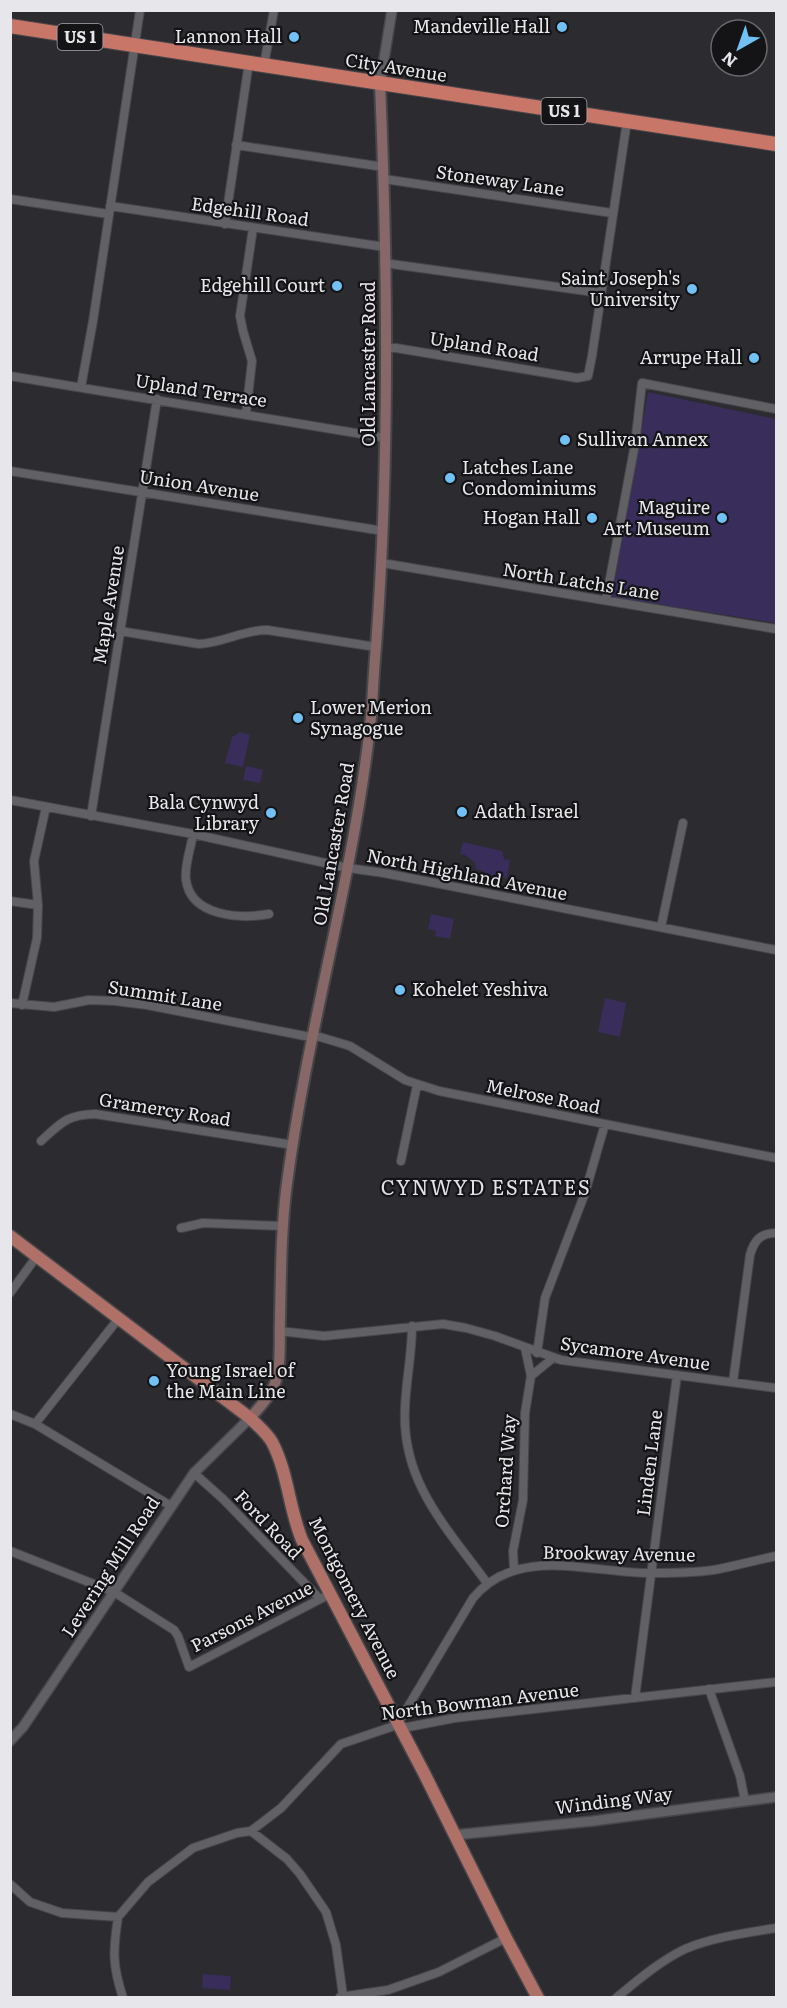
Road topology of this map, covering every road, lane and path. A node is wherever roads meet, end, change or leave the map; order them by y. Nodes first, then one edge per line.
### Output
1 (140, 10) edge
2 (274, 10) edge
3 (392, 10) edge
4 (10, 26) edge
5 (135, 45) junction
6 (249, 62) junction
7 (264, 65) junction
8 (380, 84) junction
9 (627, 121) junction
10 (777, 144) edge
11 (236, 145) junction
12 (384, 167) junction
13 (384, 179) junction
14 (10, 199) edge
15 (109, 210) junction
16 (612, 213) junction
17 (225, 224) junction
18 (253, 228) junction
19 (385, 247) junction
20 (384, 262) junction
21 (602, 293) junction
22 (386, 348) junction
23 (10, 376) edge
24 (81, 387) junction
25 (156, 399) junction
26 (777, 409) edge
27 (246, 414) junction
28 (386, 438) junction
29 (10, 471) edge
30 (141, 492) junction
31 (383, 531) junction
32 (382, 563) junction
33 (606, 600) junction
34 (777, 629) edge
35 (120, 631) junction
36 (376, 647) junction
37 (10, 800) edge
38 (46, 807) junction
39 (91, 816) junction
40 (683, 823) dead end
41 (193, 834) junction
42 (348, 868) junction
43 (10, 902) edge
44 (38, 906) junction
45 (269, 914) dead end
46 (662, 927) junction
47 (777, 950) edge
48 (10, 1003) edge
49 (22, 1005) junction
50 (314, 1036) junction
51 (417, 1085) junction
52 (605, 1124) junction
53 (41, 1141) dead end
54 (293, 1145) junction
55 (777, 1158) edge
56 (401, 1161) dead end
57 (282, 1226) junction
58 (181, 1228) dead end
59 (777, 1233) edge
60 (10, 1236) edge
61 (37, 1256) junction
62 (10, 1293) edge
63 (119, 1318) junction
64 (412, 1326) junction
65 (279, 1331) junction
66 (525, 1348) junction
67 (537, 1353) junction
68 (553, 1358) junction
69 (677, 1375) junction
70 (531, 1376) junction
71 (733, 1382) junction
72 (777, 1388) edge
73 (10, 1414) edge
74 (250, 1418) junction
75 (35, 1424) junction
76 (194, 1473) junction
77 (171, 1506) junction
78 (10, 1551) edge
79 (777, 1556) edge
80 (514, 1569) junction
81 (651, 1573) junction
82 (488, 1583) junction
83 (114, 1592) junction
84 (325, 1597) junction
85 (777, 1682) edge
86 (709, 1689) junction
87 (634, 1698) junction
88 (397, 1725) junction
89 (10, 1741) edge
90 (777, 1797) edge
91 (745, 1801) junction
92 (251, 1831) junction
93 (454, 1834) junction
94 (10, 1884) edge
95 (118, 1917) junction
96 (777, 1928) edge
97 (506, 1938) junction
98 (341, 1997) edge
99 (123, 1998) edge
100 (538, 1998) edge
101 (616, 1998) edge

1 - 5 street
2 - 7 street
3 - 8 street
4 - 5 highway, City Avenue / US 1
5 - 6 highway, City Avenue / US 1
5 - 15 street
6 - 7 highway, City Avenue / US 1
6 - 11 street
7 - 8 highway, City Avenue / US 1
8 - 9 highway, City Avenue / US 1
8 - 12 main road, Old Lancaster Road
9 - 10 highway, City Avenue / US 1
9 - 16 street
11 - 12 street
11 - 17 street
12 - 13 main road, Old Lancaster Road
13 - 16 street, Stoneway Lane
13 - 19 main road, Old Lancaster Road
14 - 15 street, Edgehill Road
15 - 17 street, Edgehill Road
15 - 24 street
16 - 21 street
17 - 18 street, Edgehill Road
18 - 19 street, Edgehill Road
18 - 27 street
19 - 20 main road, Old Lancaster Road
20 - 21 street
20 - 22 main road, Old Lancaster Road
21 - 22 street, Upland Road
22 - 28 main road, Old Lancaster Road
23 - 24 street, Upland Terrace
24 - 25 street, Upland Terrace
25 - 27 street, Upland Terrace
25 - 30 street, Maple Avenue
26 - 33 street
27 - 28 street, Upland Terrace
28 - 31 main road, Old Lancaster Road
29 - 30 street, Union Avenue
30 - 31 street, Union Avenue
30 - 35 street, Maple Avenue
31 - 32 main road, Old Lancaster Road
32 - 33 street, North Latchs Lane
32 - 36 main road, Old Lancaster Road
33 - 34 street, North Latchs Lane
35 - 36 street
35 - 39 street, Maple Avenue
36 - 42 main road, Old Lancaster Road
37 - 38 street, North Highland Avenue
38 - 39 street, North Highland Avenue
38 - 44 street
39 - 41 street, North Highland Avenue
40 - 46 street
41 - 42 street, North Highland Avenue
41 - 45 street
42 - 46 street, North Highland Avenue
42 - 50 main road, Old Lancaster Road
43 - 44 street
44 - 49 street
46 - 47 street, North Highland Avenue
48 - 49 street, Summit Lane
49 - 50 street, Summit Lane
50 - 51 street, Melrose Road
50 - 54 main road, Old Lancaster Road
51 - 52 street, Melrose Road
51 - 56 street
52 - 55 street, Melrose Road
52 - 67 street
53 - 54 street, Gramercy Road
54 - 57 main road, Old Lancaster Road
57 - 58 street
57 - 65 main road, Old Lancaster Road
59 - 71 street
60 - 61 main road, Montgomery Avenue
61 - 62 street
61 - 63 main road, Montgomery Avenue
63 - 74 main road, Montgomery Avenue
63 - 75 street
64 - 65 street, Sycamore Avenue
64 - 66 street, Sycamore Avenue
64 - 82 street
65 - 74 main road, Old Lancaster Road
66 - 67 street, Sycamore Avenue
66 - 70 street, Orchard Way
67 - 68 street, Sycamore Avenue
68 - 69 street, Sycamore Avenue
68 - 70 street
69 - 71 street, Sycamore Avenue
69 - 81 street, Linden Lane
70 - 80 street, Orchard Way
71 - 72 street, Sycamore Avenue
73 - 75 street
74 - 76 street, Levering Mill Road
74 - 84 main road, Montgomery Avenue
75 - 77 street
76 - 77 street, Levering Mill Road
76 - 84 street, Ford Road
77 - 83 street, Levering Mill Road
78 - 83 street
79 - 81 street, Brookway Avenue
80 - 81 street, Brookway Avenue
80 - 82 street, Brookway Avenue
81 - 87 street, Linden Lane
82 - 88 street, Brookway Avenue
83 - 84 street, Parsons Avenue
83 - 89 street, Levering Mill Road
84 - 88 main road, Montgomery Avenue
85 - 86 street, North Bowman Avenue
86 - 87 street, North Bowman Avenue
86 - 91 street
87 - 88 street, North Bowman Avenue
88 - 92 street, North Bowman Avenue
88 - 93 main road, Montgomery Avenue
90 - 91 street, Winding Way
91 - 93 street, Winding Way
92 - 95 street, North Bowman Avenue
92 - 98 street
93 - 97 main road, Montgomery Avenue
94 - 95 street
95 - 99 street
96 - 101 street
97 - 98 street
97 - 100 main road, Montgomery Avenue

